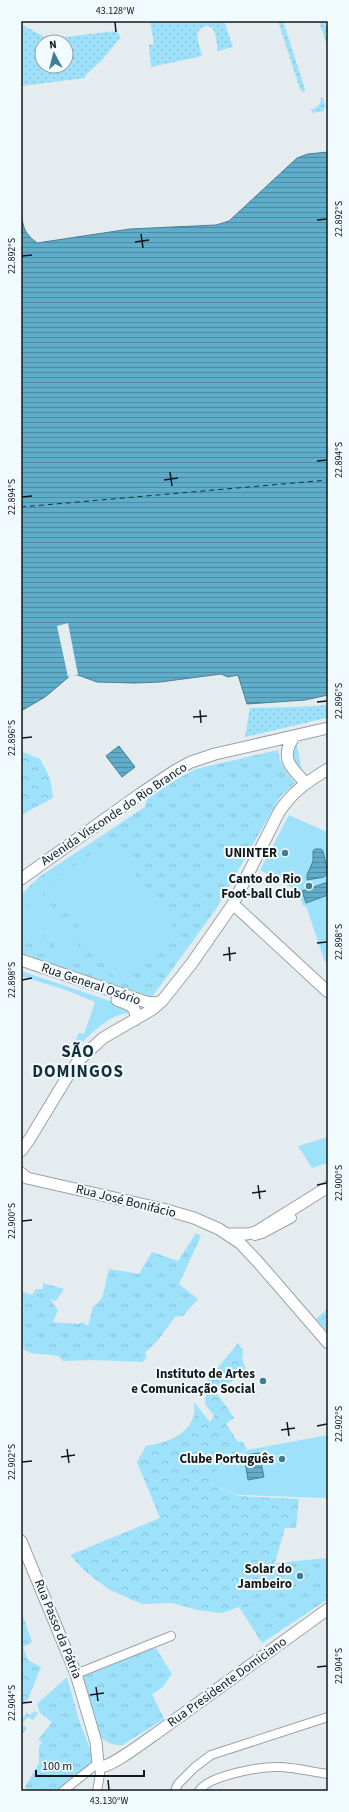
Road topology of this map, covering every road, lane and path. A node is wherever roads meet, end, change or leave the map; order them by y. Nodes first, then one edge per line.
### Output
1 (328, 728) edge
2 (295, 736) junction
3 (328, 769) edge
4 (306, 783) junction
5 (21, 879) edge
6 (233, 904) junction
7 (21, 960) edge
8 (21, 968) edge
9 (328, 992) edge
10 (162, 1001) junction
11 (135, 1020) junction
12 (21, 1151) edge
13 (21, 1173) edge
14 (328, 1187) edge
15 (292, 1218) dead end
16 (229, 1234) junction
17 (328, 1335) edge
18 (328, 1343) edge
19 (21, 1541) edge
20 (328, 1609) edge
21 (171, 1636) dead end
22 (76, 1674) junction
23 (328, 1717) edge
24 (102, 1762) junction
25 (328, 1774) edge
26 (63, 1791) edge
27 (97, 1791) edge
28 (175, 1791) edge
29 (199, 1791) edge

1 - 2 street, Avenida Visconde do Rio Branco
2 - 4 street
2 - 5 street, Avenida Visconde do Rio Branco
3 - 4 street
4 - 6 street
6 - 9 street
6 - 10 street
7 - 10 street, Rua General Osório
8 - 11 street, Rua General Osório
10 - 11 street
11 - 12 street
13 - 16 street, Rua José Bonifácio
14 - 16 street
15 - 17 street
16 - 18 street
19 - 22 street, Rua Passo da Pátria
20 - 24 street, Rua Presidente Domiciano
21 - 22 street
22 - 24 street, Rua Passo da Pátria
23 - 28 street
24 - 26 street, Rua Presidente Domiciano
24 - 27 street
25 - 29 street

